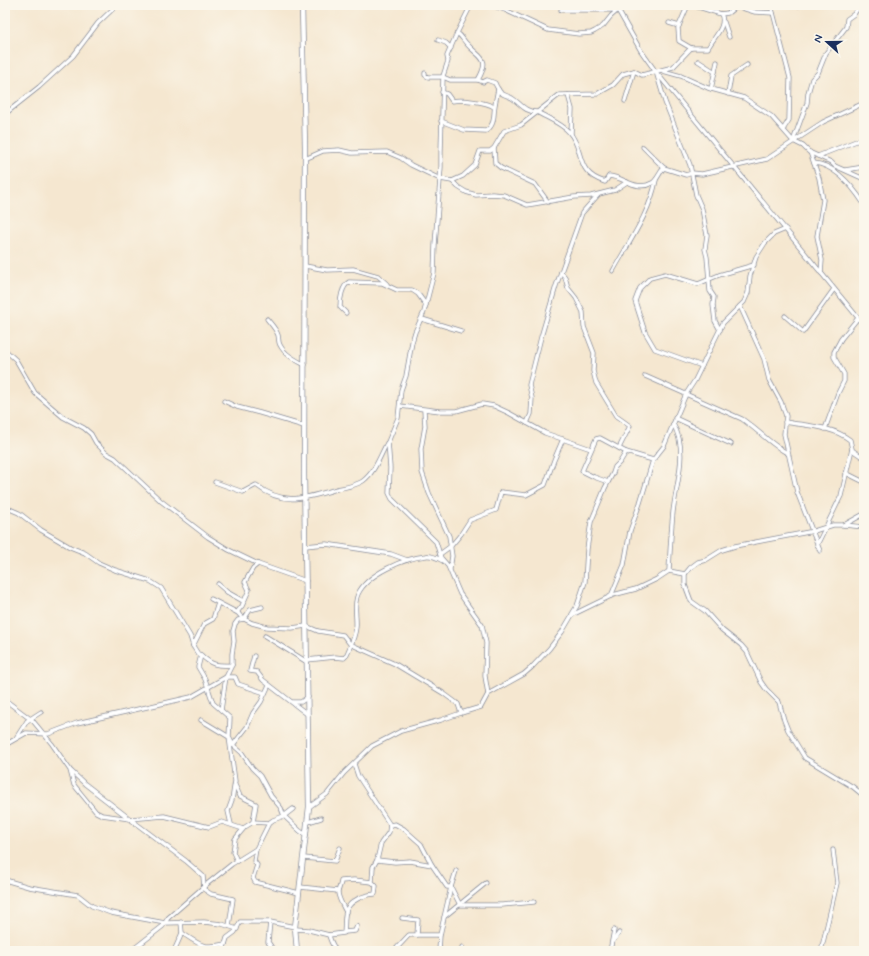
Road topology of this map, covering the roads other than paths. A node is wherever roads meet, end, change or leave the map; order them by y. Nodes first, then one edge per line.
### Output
1 (117, 5) edge
2 (302, 5) edge
3 (471, 5) edge
4 (491, 5) edge
5 (615, 5) edge
6 (624, 5) edge
7 (688, 5) edge
8 (692, 5) edge
9 (760, 5) edge
10 (771, 5) edge
11 (785, 5) edge
12 (802, 5) edge
13 (860, 5) edge
14 (739, 7) junction
15 (562, 10) dead end
16 (618, 10) junction
17 (773, 13) junction
18 (721, 14) junction
19 (723, 19) junction
20 (669, 23) dead end
21 (679, 26) junction
22 (457, 33) junction
23 (729, 37) dead end
24 (438, 40) dead end
25 (451, 48) junction
26 (691, 48) junction
27 (698, 61) dead end
28 (717, 62) dead end
29 (747, 65) dead end
30 (662, 71) junction
31 (634, 72) junction
32 (656, 72) junction
33 (715, 72) junction
34 (425, 73) dead end
35 (443, 77) junction
36 (478, 80) junction
37 (498, 88) junction
38 (711, 89) junction
39 (442, 92) junction
40 (728, 94) junction
41 (568, 95) junction
42 (625, 101) dead end
43 (864, 103) edge
44 (494, 107) junction
45 (537, 112) junction
46 (5, 114) edge
47 (442, 121) junction
48 (784, 128) junction
49 (571, 135) junction
50 (864, 138) edge
51 (793, 141) junction
52 (643, 147) dead end
53 (494, 148) junction
54 (810, 152) junction
55 (818, 156) junction
56 (305, 159) junction
57 (814, 163) junction
58 (734, 167) junction
59 (864, 167) edge
60 (664, 168) junction
61 (844, 170) junction
62 (692, 173) junction
63 (440, 179) junction
64 (656, 179) junction
65 (864, 179) edge
66 (452, 181) junction
67 (627, 182) junction
68 (598, 195) junction
69 (548, 202) junction
70 (864, 204) edge
71 (786, 229) junction
72 (754, 265) junction
73 (305, 266) junction
74 (613, 271) dead end
75 (561, 272) junction
76 (821, 273) junction
77 (709, 280) junction
78 (389, 286) junction
79 (834, 289) junction
80 (426, 305) junction
81 (740, 306) junction
82 (346, 312) dead end
83 (785, 316) dead end
84 (858, 318) junction
85 (267, 319) dead end
86 (422, 319) junction
87 (864, 325) edge
88 (720, 330) junction
89 (461, 331) dead end
90 (5, 350) edge
91 (305, 365) junction
92 (702, 366) junction
93 (646, 376) dead end
94 (686, 394) junction
95 (224, 401) dead end
96 (400, 406) junction
97 (424, 410) junction
98 (675, 418) junction
99 (785, 422) junction
100 (527, 423) junction
101 (673, 424) junction
102 (304, 426) junction
103 (825, 429) junction
104 (563, 439) junction
105 (388, 442) junction
106 (731, 444) dead end
107 (619, 448) junction
108 (591, 449) junction
109 (852, 450) junction
110 (626, 452) junction
111 (788, 453) junction
112 (864, 458) edge
113 (653, 460) junction
114 (846, 473) junction
115 (216, 482) dead end
116 (608, 482) junction
117 (864, 482) edge
118 (304, 498) junction
119 (5, 507) edge
120 (864, 514) edge
121 (844, 525) junction
122 (826, 527) junction
123 (864, 527) edge
124 (812, 531) junction
125 (817, 545) junction
126 (305, 546) junction
127 (450, 546) junction
128 (820, 551) dead end
129 (440, 554) junction
130 (408, 560) junction
131 (444, 562) junction
132 (258, 564) junction
133 (450, 570) junction
134 (669, 571) junction
135 (685, 574) junction
136 (306, 581) junction
137 (218, 584) dead end
138 (611, 596) junction
139 (211, 599) dead end
140 (243, 601) junction
141 (218, 603) junction
142 (262, 607) dead end
143 (238, 613) junction
144 (572, 615) junction
145 (244, 619) junction
146 (306, 626) junction
147 (265, 636) dead end
148 (351, 645) junction
149 (193, 646) junction
150 (201, 655) junction
151 (254, 656) dead end
152 (307, 661) junction
153 (232, 665) junction
154 (226, 677) junction
155 (269, 684) junction
156 (208, 686) junction
157 (265, 693) junction
158 (488, 694) junction
159 (308, 697) junction
160 (5, 700) edge
161 (292, 702) junction
162 (221, 710) junction
163 (40, 712) dead end
164 (462, 713) junction
165 (307, 714) junction
166 (31, 719) junction
167 (201, 720) dead end
168 (44, 734) junction
169 (229, 737) junction
170 (15, 739) junction
171 (5, 745) edge
172 (233, 745) junction
173 (354, 764) junction
174 (70, 770) junction
175 (234, 784) junction
176 (864, 796) edge
177 (309, 807) junction
178 (293, 809) dead end
179 (284, 816) junction
180 (322, 818) dead end
181 (130, 819) junction
182 (253, 822) junction
183 (308, 822) junction
184 (269, 823) junction
185 (231, 824) junction
186 (390, 825) junction
187 (243, 829) junction
188 (306, 835) junction
189 (340, 848) dead end
190 (256, 849) junction
191 (833, 850) dead end
192 (304, 858) junction
193 (377, 860) junction
194 (237, 861) junction
195 (432, 865) junction
196 (456, 871) dead end
197 (5, 880) edge
198 (372, 882) junction
199 (486, 884) dead end
200 (300, 887) junction
201 (451, 887) junction
202 (203, 888) junction
203 (338, 892) junction
204 (299, 893) junction
205 (534, 902) dead end
206 (460, 905) junction
207 (346, 912) junction
208 (444, 917) junction
209 (402, 918) dead end
210 (182, 922) junction
211 (270, 922) junction
212 (165, 923) junction
213 (229, 926) junction
214 (357, 926) dead end
215 (296, 928) junction
216 (237, 929) junction
217 (614, 930) dead end
218 (344, 932) junction
219 (182, 933) junction
220 (619, 933) dead end
221 (329, 935) junction
222 (417, 935) junction
223 (440, 935) junction
224 (225, 944) junction
225 (612, 944) junction
226 (131, 951) edge
227 (174, 951) edge
228 (223, 951) edge
229 (274, 951) edge
230 (297, 951) edge
231 (336, 951) edge
232 (394, 951) edge
233 (439, 951) edge
234 (610, 951) edge
235 (821, 951) edge

1 - 46 street
2 - 56 street
3 - 22 street
4 - 16 street
5 - 16 street
6 - 16 street
7 - 21 street
8 - 18 street
9 - 14 street
10 - 17 street
11 - 12 street
13 - 51 street
14 - 17 street
14 - 18 street
15 - 16 street
16 - 32 street
17 - 48 street
18 - 19 street
19 - 23 street
19 - 26 street
20 - 21 street
21 - 26 street
22 - 25 street
22 - 36 street
24 - 25 street
25 - 35 street
26 - 30 street
27 - 33 street
28 - 33 street
29 - 40 street
30 - 32 street
30 - 38 street
31 - 32 street
31 - 41 street
31 - 42 street
32 - 58 street
32 - 62 street
33 - 38 street
34 - 35 street
35 - 36 street
35 - 39 street
36 - 37 street
37 - 44 street
37 - 45 street
38 - 40 street
39 - 44 street
39 - 47 street
40 - 48 street
41 - 45 street
41 - 49 street
43 - 51 street
44 - 47 street
45 - 49 street
45 - 53 street
47 - 63 street
48 - 51 street
49 - 67 street
50 - 55 street
51 - 54 street
51 - 58 street
52 - 60 street
53 - 66 street
53 - 69 street
54 - 55 street
54 - 57 street
55 - 61 street
56 - 63 street
56 - 73 street
57 - 70 street
57 - 76 street
58 - 62 street
58 - 71 street
59 - 61 street
60 - 62 street
60 - 64 street
61 - 65 street
62 - 77 street
63 - 66 street
63 - 80 street
64 - 67 street
64 - 74 street
66 - 69 street
67 - 68 street
68 - 69 street
68 - 75 street
71 - 72 street
71 - 76 street
72 - 77 street
72 - 81 street
73 - 78 street
73 - 91 street
75 - 100 street
75 - 107 street
76 - 79 street
77 - 88 street
77 - 92 street
78 - 80 street
78 - 82 street
79 - 83 street
79 - 84 street
80 - 86 street
81 - 88 street
81 - 99 street
84 - 87 street
84 - 103 street
85 - 91 street
86 - 89 street
86 - 96 street
88 - 92 street
90 - 132 street
91 - 102 street
92 - 94 street
93 - 94 street
94 - 98 street
94 - 111 street
95 - 102 street
96 - 97 street
96 - 105 street
97 - 100 street
97 - 127 street
98 - 101 street
98 - 106 street
99 - 103 street
99 - 111 street
100 - 104 street
101 - 113 street
101 - 134 street
102 - 118 street
103 - 109 street
104 - 108 street
104 - 127 street
105 - 118 street
105 - 129 street
107 - 108 street
107 - 110 street
108 - 116 street
109 - 112 street
109 - 114 street
110 - 113 street
110 - 116 street
111 - 124 street
113 - 138 street
114 - 117 street
114 - 122 street
115 - 118 street
116 - 144 street
118 - 126 street
119 - 149 street
120 - 121 street
121 - 122 street
121 - 123 street
122 - 124 street
122 - 125 street
124 - 125 street
124 - 135 street
125 - 128 street
126 - 130 street
126 - 136 street
127 - 129 street
127 - 133 street
129 - 131 street
130 - 131 street
130 - 148 street
131 - 133 street
132 - 136 street
132 - 140 street
133 - 158 street
134 - 135 street
134 - 138 street
135 - 176 street
136 - 146 street
137 - 140 street
138 - 144 street
139 - 141 street
140 - 143 street
141 - 143 street
141 - 149 street
142 - 145 street
143 - 145 street
144 - 158 street
145 - 146 street
145 - 153 street
146 - 148 street
146 - 152 street
147 - 152 street
148 - 152 street
148 - 164 street
149 - 150 street
150 - 153 street
150 - 156 street
151 - 155 street
152 - 159 street
153 - 154 street
154 - 156 street
154 - 157 street
154 - 162 street
155 - 157 street
155 - 161 street
156 - 162 street
156 - 168 street
157 - 172 street
158 - 164 street
159 - 161 street
159 - 165 street
160 - 166 street
161 - 165 street
162 - 169 street
163 - 166 street
164 - 173 street
165 - 177 street
166 - 168 street
166 - 170 street
167 - 169 street
168 - 170 street
168 - 174 street
169 - 172 street
169 - 175 street
170 - 171 street
172 - 179 street
173 - 177 street
173 - 186 street
174 - 181 street
174 - 181 street
175 - 182 street
175 - 185 street
177 - 183 street
178 - 179 street
179 - 184 street
179 - 188 street
180 - 183 street
181 - 185 street
181 - 202 street
182 - 184 street
182 - 187 street
183 - 188 street
184 - 190 street
185 - 187 street
186 - 193 street
186 - 195 street
187 - 194 street
188 - 192 street
189 - 192 street
190 - 194 street
190 - 204 street
191 - 235 street
192 - 200 street
193 - 195 street
193 - 198 street
194 - 202 street
195 - 201 street
196 - 201 street
197 - 212 street
198 - 203 street
198 - 207 street
199 - 206 street
200 - 203 street
200 - 204 street
201 - 206 street
201 - 208 street
202 - 212 street
202 - 213 street
203 - 207 street
204 - 215 street
205 - 206 street
206 - 208 street
207 - 218 street
208 - 223 street
209 - 222 street
210 - 212 street
210 - 213 street
210 - 219 street
211 - 215 street
211 - 216 street
211 - 229 street
212 - 226 street
213 - 216 street
214 - 218 street
215 - 221 street
215 - 230 street
216 - 224 street
217 - 225 street
218 - 221 street
219 - 224 street
219 - 227 street
220 - 225 street
221 - 231 street
222 - 223 street
222 - 232 street
223 - 233 street
224 - 228 street
225 - 234 street

